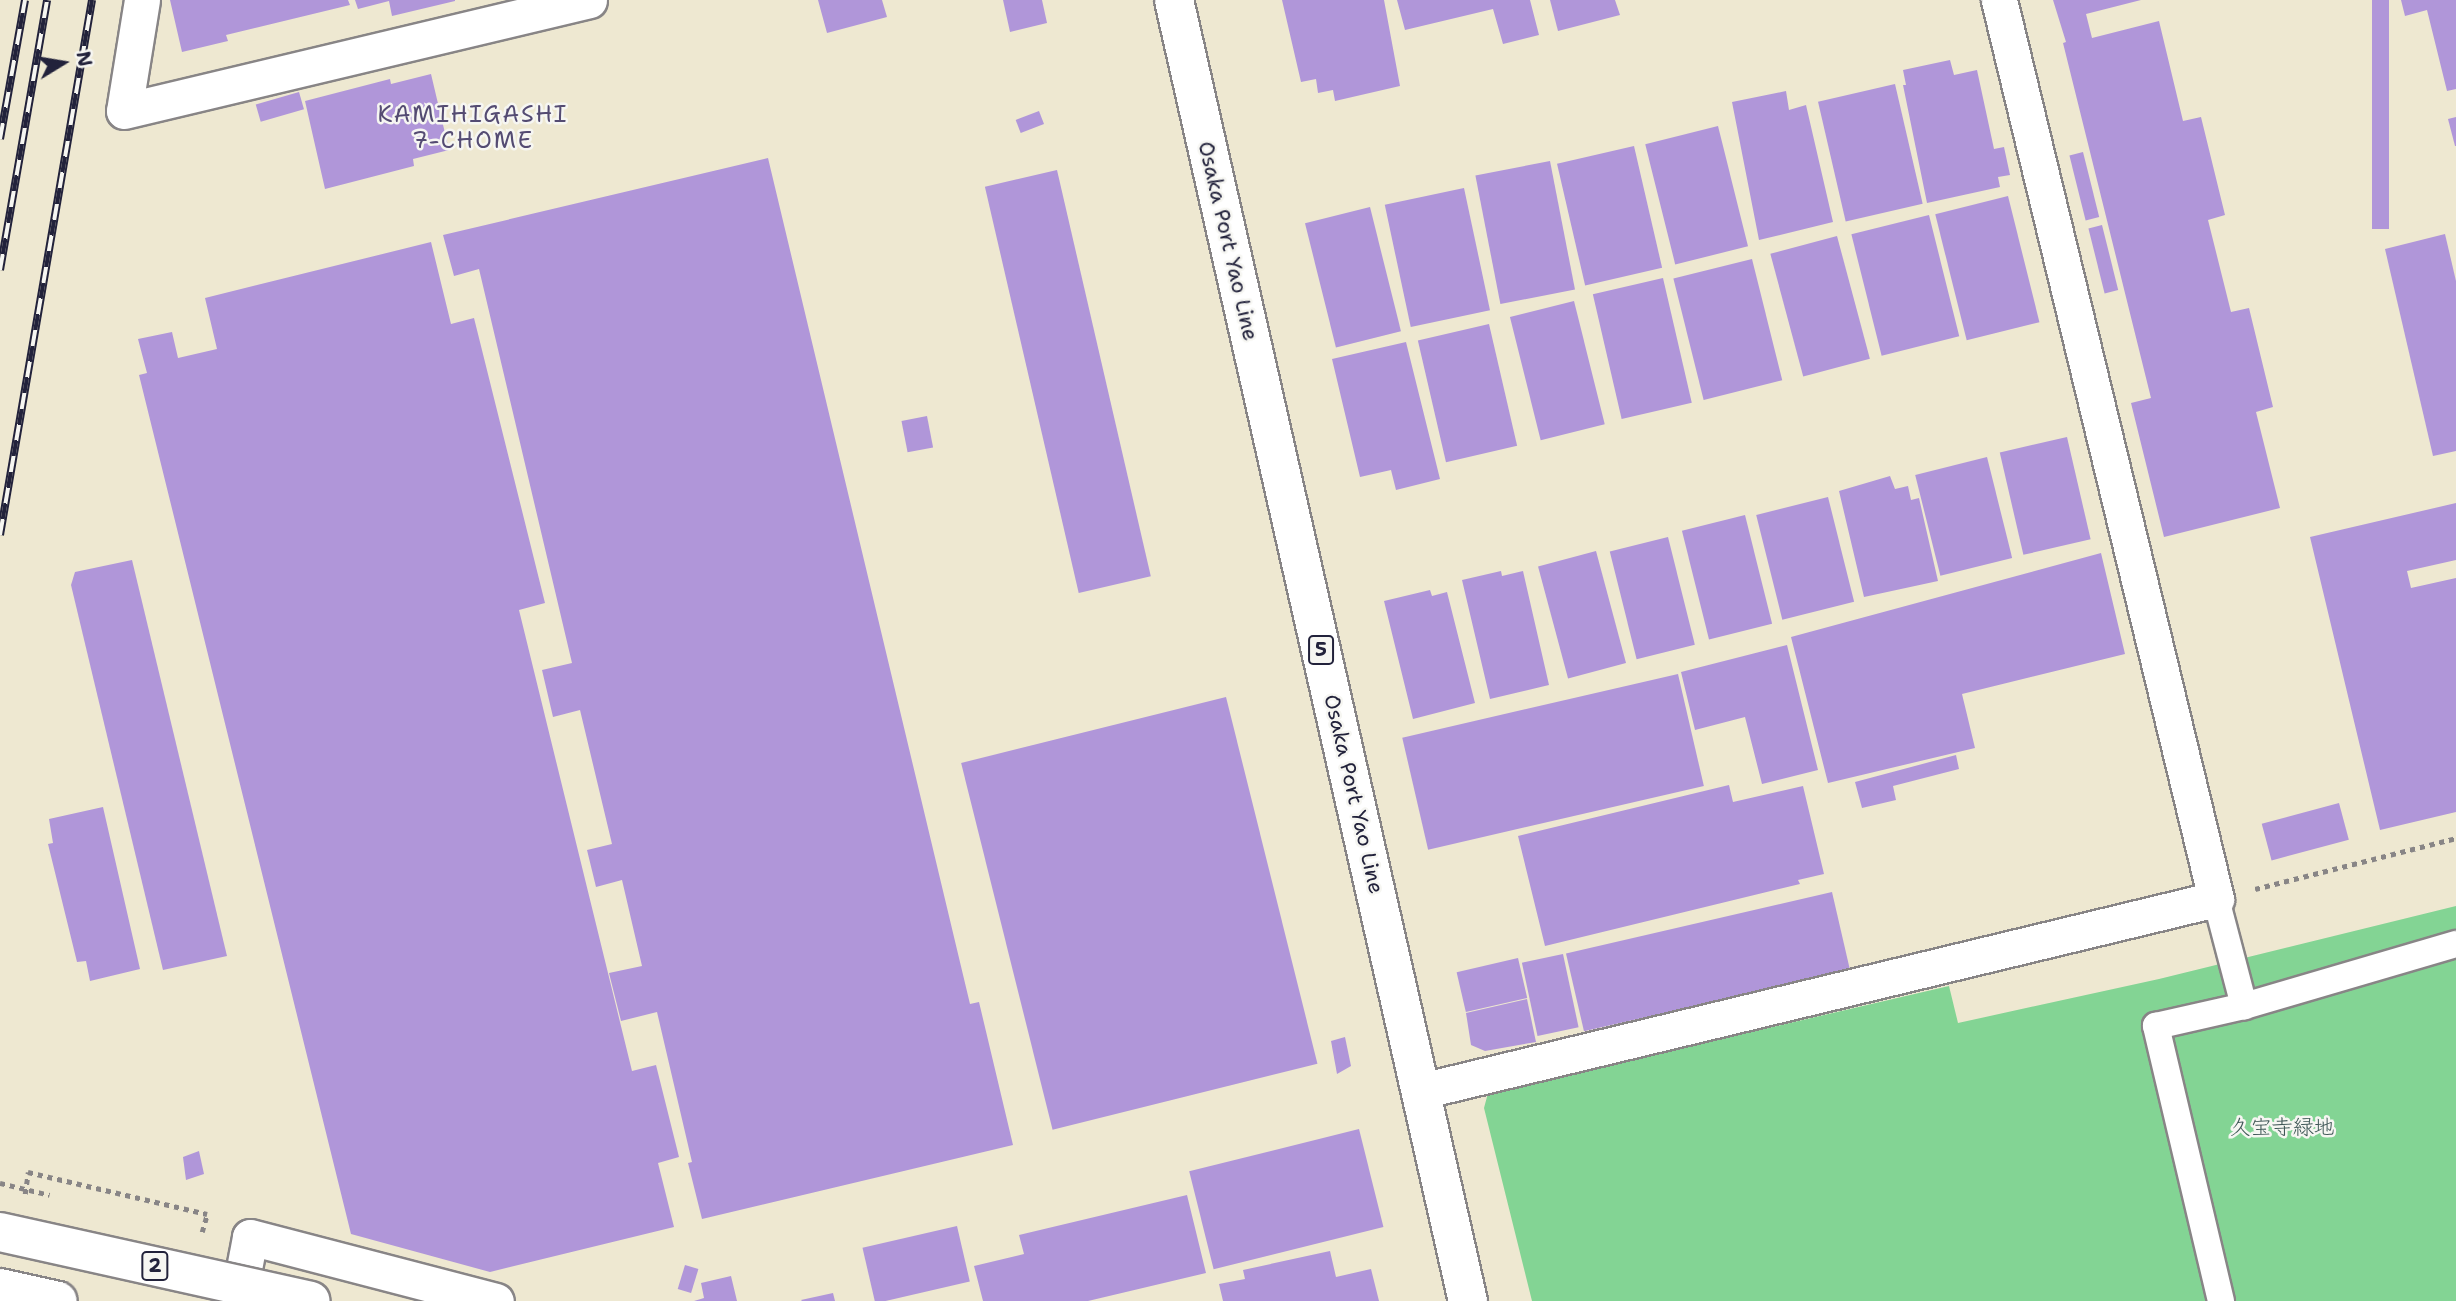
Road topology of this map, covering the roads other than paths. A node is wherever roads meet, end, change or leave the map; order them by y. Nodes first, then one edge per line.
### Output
1 (142, 0) edge
2 (589, 0) edge
3 (1174, 0) edge
4 (2000, 0) edge
5 (2216, 899) junction
6 (2456, 944) edge
7 (2244, 1006) junction
8 (1421, 1091) junction
9 (0, 1232) edge
10 (0, 1288) edge
11 (58, 1301) edge
12 (238, 1301) edge
13 (310, 1301) edge
14 (496, 1301) edge
15 (1468, 1301) edge
16 (2221, 1301) edge

1 - 2 street
3 - 8 main road, Osaka Port Yao Line / 5
4 - 5 street
5 - 7 street
5 - 8 street
6 - 7 street
7 - 16 street
8 - 15 main road, Osaka Port Yao Line / 5
9 - 13 main road, 2, bridge
10 - 11 main road
12 - 14 street

